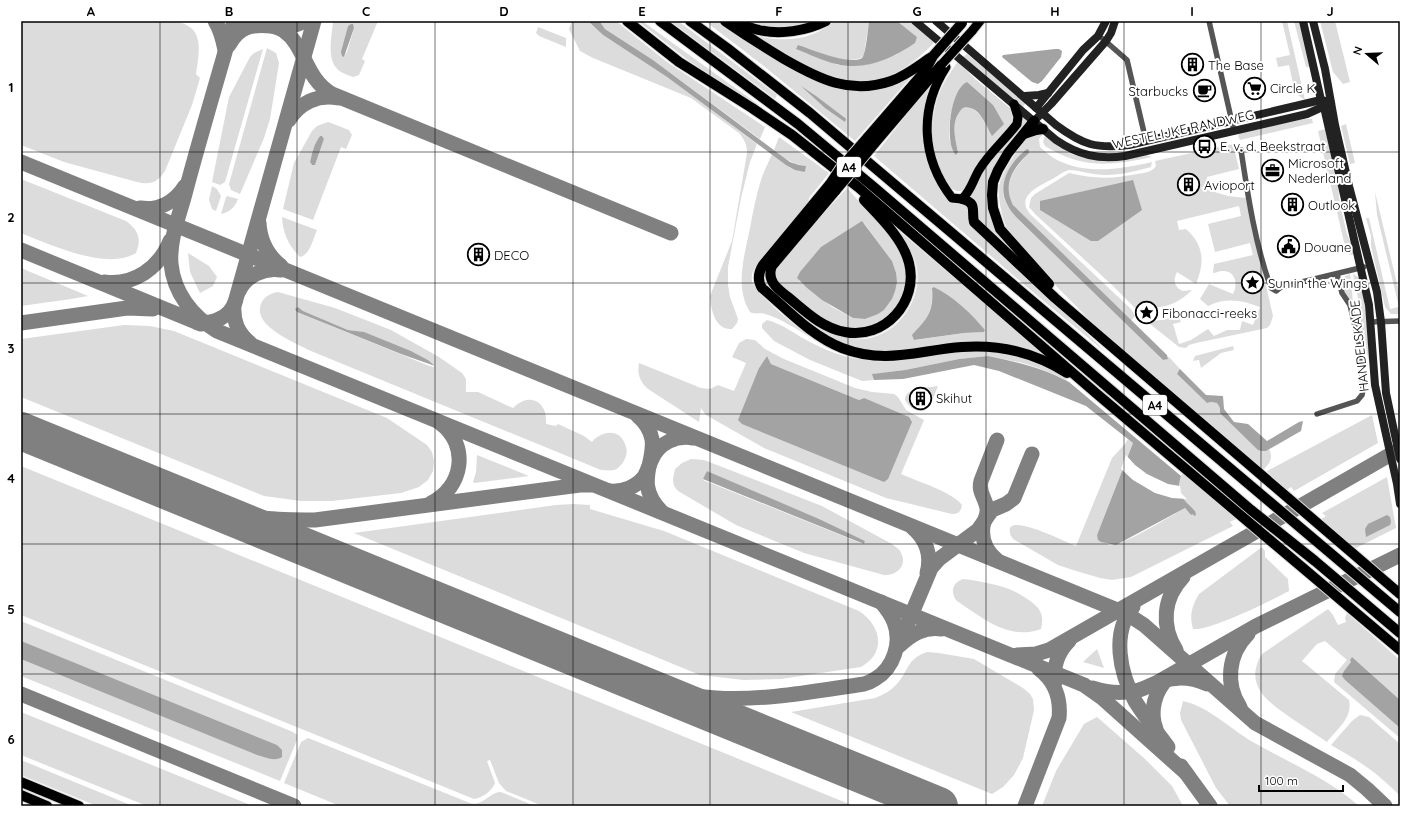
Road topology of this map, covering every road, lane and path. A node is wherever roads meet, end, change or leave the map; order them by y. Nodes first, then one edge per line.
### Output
1 (626, 21) edge
2 (660, 21) edge
3 (690, 21) edge
4 (724, 21) edge
5 (732, 21) edge
6 (826, 21) edge
7 (915, 21) edge
8 (936, 21) edge
9 (980, 21) edge
10 (1106, 21) edge
11 (1115, 21) edge
12 (1209, 21) edge
13 (1303, 21) edge
14 (1313, 21) edge
15 (962, 22) edge
16 (1098, 36) junction
17 (1106, 41) junction
18 (956, 50) junction
19 (933, 56) junction
20 (944, 66) junction
21 (1048, 93) junction
22 (1025, 96) junction
23 (1326, 103) junction
24 (1014, 104) junction
25 (1052, 104) junction
26 (1039, 111) junction
27 (1310, 113) junction
28 (1034, 121) junction
29 (1052, 121) junction
30 (1232, 121) junction
31 (1328, 126) junction
32 (1043, 130) junction
33 (1234, 131) junction
34 (1023, 135) junction
35 (870, 141) junction
36 (1146, 141) junction
37 (1241, 150) dead end
38 (830, 166) junction
39 (833, 187) junction
40 (962, 199) junction
41 (1371, 266) junction
42 (1360, 268) junction
43 (1337, 274) junction
44 (1400, 321) edge
45 (1370, 322) junction
46 (1381, 322) junction
47 (1089, 328) junction
48 (1097, 394) junction
49 (1317, 414) dead end
50 (1400, 459) edge
51 (1400, 504) edge
52 (1400, 594) edge
53 (1400, 612) edge
54 (1400, 633) edge
55 (1400, 650) edge
56 (21, 782) edge
57 (21, 796) edge
58 (47, 806) edge
59 (79, 806) edge

1 - 38 highway, A4
2 - 54 highway, A4
3 - 53 highway, A4
4 - 19 highway
5 - 6 highway
7 - 18 street, WESTELIJKE RANDWEG
8 - 22 street, WESTELIJKE RANDWEG
9 - 18 main road, bridge
10 - 16 street
11 - 17 street
12 - 30 street
13 - 23 street, HANDELSKADE
14 - 23 street, HANDELSKADE
15 - 19 highway, bridge
16 - 17 street
16 - 21 street
17 - 25 street
17 - 36 street
18 - 20 main road, bridge
18 - 24 street, WESTELIJKE RANDWEG
19 - 35 highway, A4
20 - 35 highway, A4
20 - 40 main road
21 - 22 street
21 - 26 street
22 - 26 street, WESTELIJKE RANDWEG
23 - 27 street, WESTELIJKE RANDWEG
23 - 30 street, WESTELIJKE RANDWEG
23 - 31 street, HANDELSKADE
23 - 41 street, HANDELSKADE
24 - 28 street, WESTELIJKE RANDWEG
24 - 40 main road
25 - 26 street
25 - 29 street
26 - 28 street
26 - 29 street, WESTELIJKE RANDWEG
27 - 31 street
27 - 33 street, WESTELIJKE RANDWEG
28 - 32 street, WESTELIJKE RANDWEG
28 - 34 highway, A4
29 - 36 street, WESTELIJKE RANDWEG
30 - 33 street
30 - 36 street, WESTELIJKE RANDWEG
31 - 42 street, HANDELSKADE
32 - 33 street, WESTELIJKE RANDWEG
32 - 34 highway
34 - 47 highway, A4
35 - 39 highway, A4, bridge
37 - 43 street
38 - 39 highway, A4
38 - 48 highway, A4
39 - 48 highway, A4
40 - 47 highway, A4
41 - 42 street
41 - 46 street, HANDELSKADE
42 - 43 street
42 - 45 street, HANDELSKADE
43 - 49 street
44 - 46 street
45 - 46 street
45 - 51 street, HANDELSKADE
46 - 50 street, HANDELSKADE
47 - 52 highway, A4
48 - 55 highway, A4
56 - 59 highway
57 - 58 highway

